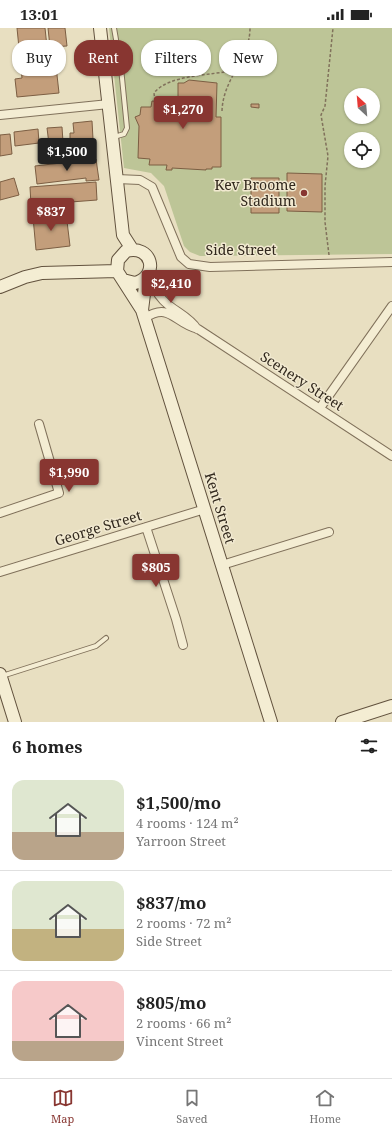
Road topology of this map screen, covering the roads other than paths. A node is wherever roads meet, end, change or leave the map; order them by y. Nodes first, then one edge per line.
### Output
1 (100, 28) edge
2 (114, 28) edge
3 (109, 104) junction
4 (0, 115) edge
5 (113, 137) junction
6 (117, 179) junction
7 (132, 250) junction
8 (392, 262) edge
9 (148, 275) junction
10 (120, 276) junction
11 (0, 287) edge
12 (392, 306) edge
13 (144, 314) junction
14 (198, 329) junction
15 (320, 408) junction
16 (39, 424) dead end
17 (392, 456) edge
18 (205, 509) junction
19 (0, 512) edge
20 (146, 527) junction
21 (329, 532) dead end
22 (222, 565) junction
23 (0, 572) edge
24 (106, 638) dead end
25 (183, 645) dead end
26 (1, 680) edge
27 (392, 706) edge
28 (269, 720) edge
29 (15, 722) edge
30 (342, 722) edge

1 - 3 street
2 - 5 lane
3 - 4 street
3 - 5 street
5 - 6 street
6 - 7 street
6 - 8 street, Side Street
7 - 9 street
7 - 10 street
9 - 10 street
9 - 13 street, Kent Street
9 - 14 street, Scenery Street
10 - 11 street
10 - 13 street, Kent Street
12 - 15 street
13 - 14 street, Scenery Street
13 - 18 street, Kent Street
14 - 15 street, Scenery Street
15 - 17 street, Scenery Street
16 - 19 street
18 - 20 street, George Street
18 - 22 street, Kent Street
20 - 23 street, George Street
20 - 25 street
21 - 22 street
22 - 28 street, Kent Street
24 - 26 lane
26 - 29 street
27 - 30 street

